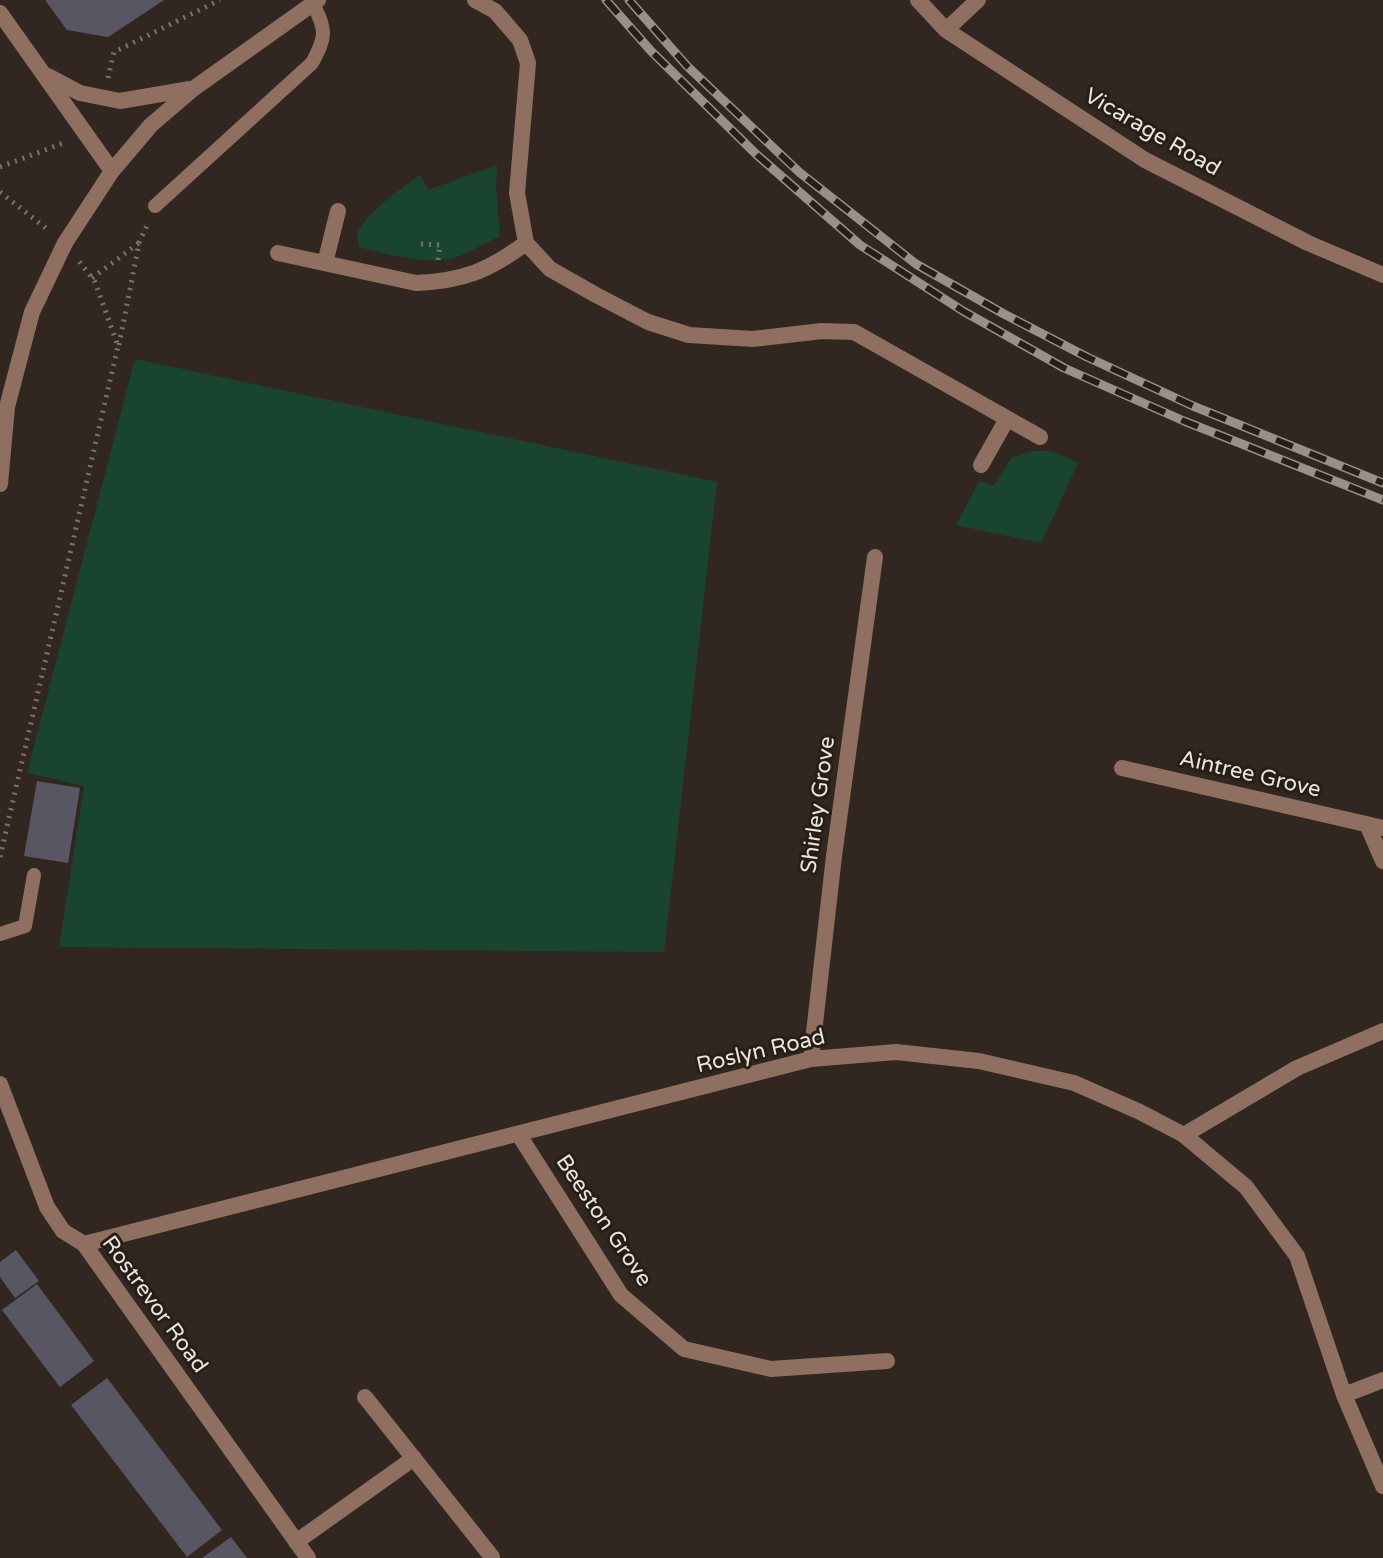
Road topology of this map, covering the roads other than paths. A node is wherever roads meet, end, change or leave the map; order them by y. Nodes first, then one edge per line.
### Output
1 (475, 0) edge
2 (918, 0) edge
3 (978, 0) edge
4 (316, 2) edge
5 (0, 13) edge
6 (946, 30) junction
7 (43, 73) junction
8 (193, 89) junction
9 (112, 171) junction
10 (155, 206) road end
11 (338, 211) dead end
12 (526, 243) junction
13 (278, 253) dead end
14 (325, 263) junction
15 (1383, 275) edge
16 (1007, 419) junction
17 (1040, 437) dead end
18 (1, 455) edge
19 (981, 465) dead end
20 (0, 484) edge
21 (875, 557) dead end
22 (1122, 768) dead end
23 (1375, 826) edge
24 (1383, 861) edge
25 (34, 875) dead end
26 (0, 934) edge
27 (1383, 1031) edge
28 (811, 1059) junction
29 (2, 1093) edge
30 (519, 1135) junction
31 (1184, 1135) junction
32 (84, 1244) junction
33 (887, 1361) dead end
34 (1383, 1380) edge
35 (1344, 1395) junction
36 (365, 1397) dead end
37 (414, 1458) junction
38 (1383, 1486) edge
39 (296, 1542) junction
40 (492, 1557) edge
41 (308, 1558) edge

1 - 12 street
2 - 6 street, Vicarage Road
3 - 6 street
4 - 8 street
4 - 10 lane
5 - 7 street
6 - 15 street, Vicarage Road
7 - 8 street
7 - 9 street
8 - 9 street
9 - 18 street
11 - 14 street
12 - 14 street
12 - 16 street
13 - 14 street
16 - 17 street
16 - 19 street
18 - 20 street
21 - 28 street, Shirley Grove
22 - 23 street, Aintree Grove
23 - 24 street, Aintree Grove
25 - 26 lane
27 - 31 street
28 - 30 street, Roslyn Road
28 - 31 street, Roslyn Road
29 - 32 street, Rostrevor Road
30 - 32 street, Roslyn Road
30 - 33 street, Beeston Grove
31 - 35 street, Roslyn Road
32 - 39 street, Rostrevor Road
34 - 35 street
35 - 38 street, Roslyn Road
36 - 37 street
37 - 39 street
37 - 40 street
39 - 41 street, Rostrevor Road

